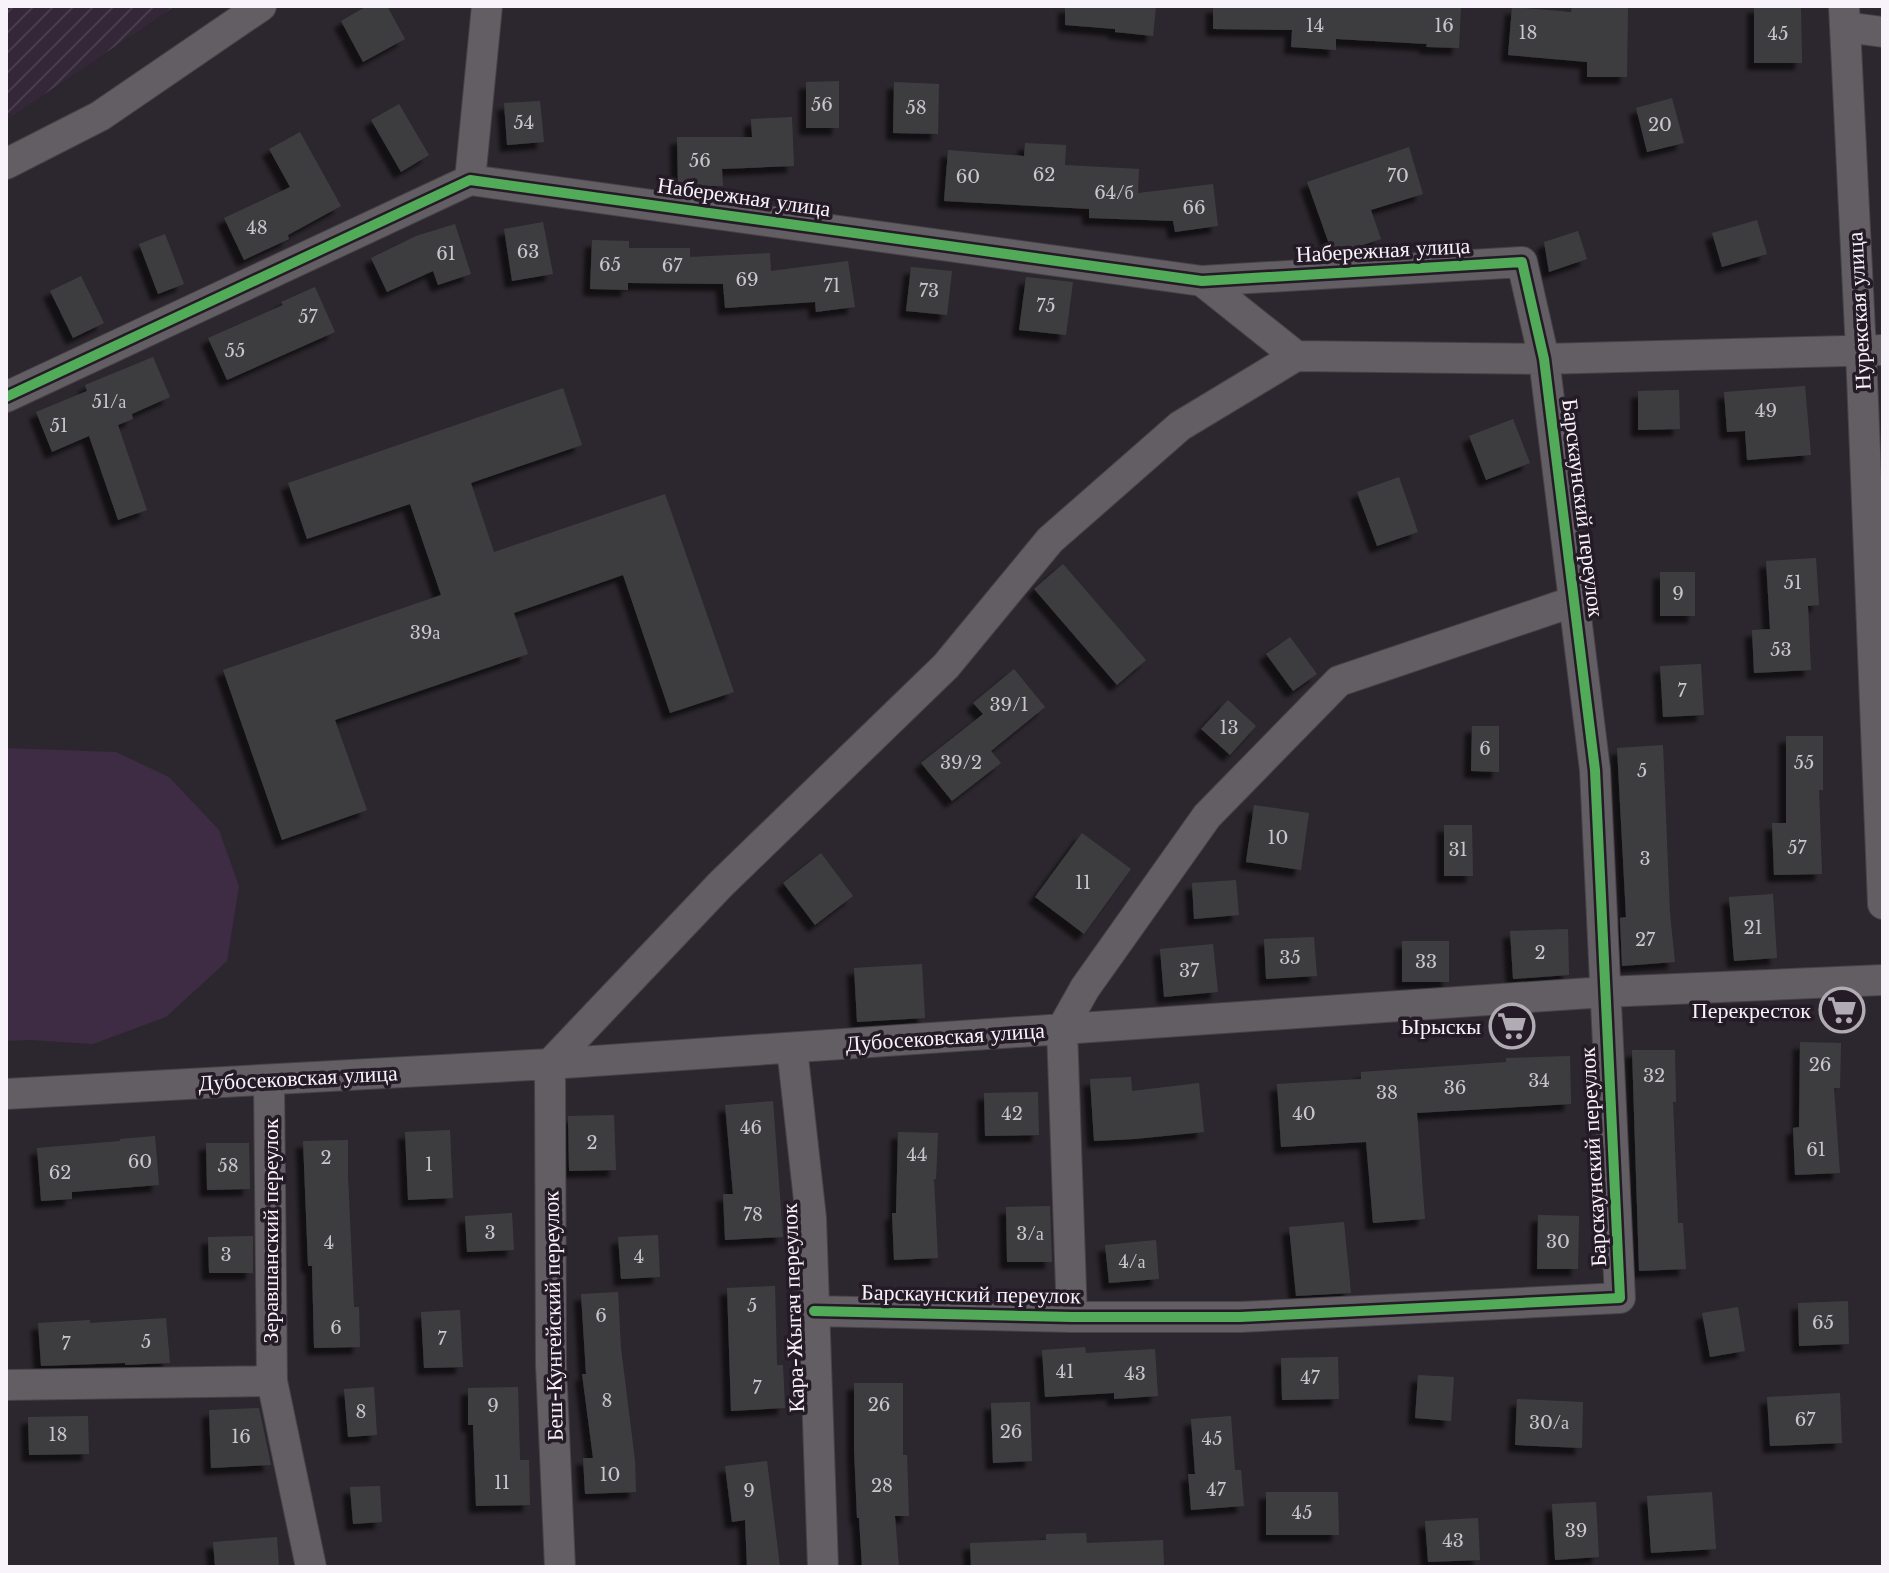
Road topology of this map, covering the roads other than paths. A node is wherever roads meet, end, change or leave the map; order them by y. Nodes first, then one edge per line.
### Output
1 (261, 6) edge
2 (487, 6) edge
3 (1845, 16) edge
4 (1883, 32) edge
5 (6, 164) edge
6 (470, 180) junction
7 (1522, 262) joint
8 (1202, 281) junction
9 (1872, 350) edge
10 (1296, 356) junction
11 (1544, 359) junction
12 (6, 397) edge
13 (1575, 601) junction
14 (1883, 904) edge
15 (1883, 980) edge
16 (1605, 992) junction
17 (1062, 1029) junction
18 (792, 1048) junction
19 (550, 1064) junction
20 (269, 1080) junction
21 (6, 1094) edge
22 (814, 1311) junction
23 (1072, 1317) junction
24 (272, 1381) junction
25 (6, 1385) edge
26 (311, 1567) edge
27 (560, 1567) edge
28 (823, 1567) edge

1 - 5 street
2 - 6 street
3 - 4 street
3 - 9 street, Нурекская улица
6 - 8 street, Набережная улица
6 - 12 street
7 - 8 street, Набережная улица
7 - 11 street, Барскаунский переулок
8 - 10 street
9 - 11 street
9 - 14 street, Нурекская улица
10 - 11 street
10 - 19 street
11 - 13 street, Барскаунский переулок
13 - 16 street, Барскаунский переулок
13 - 17 street
15 - 16 street, Дубосековская улица
16 - 17 street, Дубосековская улица
16 - 23 street, Барскаунский переулок
17 - 18 street, Дубосековская улица
17 - 23 street
18 - 19 street, Дубосековская улица
18 - 22 street, Кара-Жыгач переулок
19 - 20 street, Дубосековская улица
19 - 27 street, Беш-Кунгейский переулок
20 - 21 street, Дубосековская улица
20 - 24 street, Зеравшанский переулок
22 - 23 street, Барскаунский переулок
22 - 28 street, Кара-Жыгач переулок
24 - 25 street
24 - 26 street, Зеравшанский переулок

